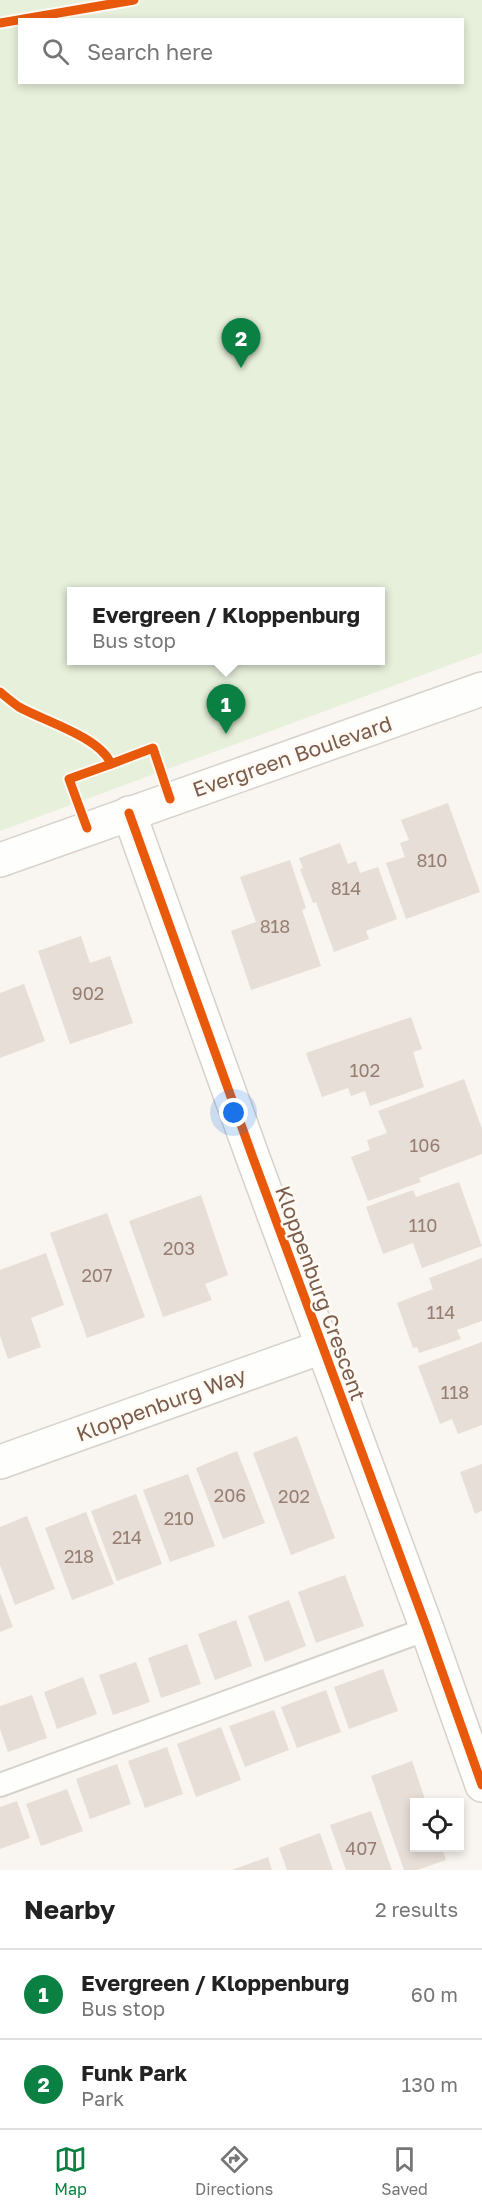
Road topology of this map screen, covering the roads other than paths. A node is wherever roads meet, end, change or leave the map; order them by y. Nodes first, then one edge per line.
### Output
1 (482, 689) edge
2 (129, 813) junction
3 (0, 860) edge
4 (322, 1347) junction
5 (0, 1462) edge
6 (427, 1629) junction
7 (0, 1785) edge
8 (482, 1785) edge

1 - 2 street, Evergreen Boulevard
2 - 3 street, Evergreen Boulevard
2 - 4 street, Kloppenburg Crescent
4 - 5 street, Kloppenburg Way
4 - 6 street, Kloppenburg Crescent
6 - 7 lane
6 - 8 street, Kloppenburg Crescent

